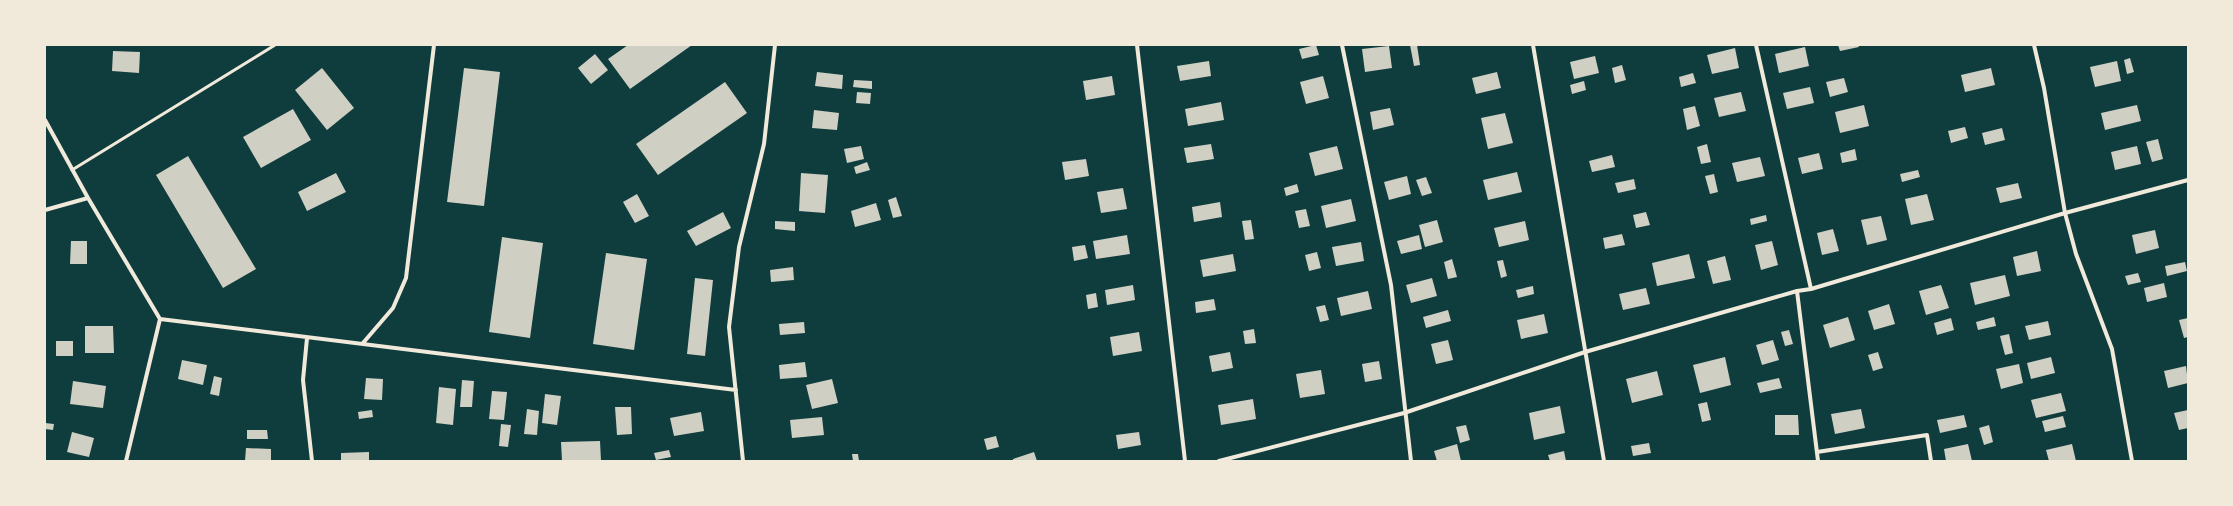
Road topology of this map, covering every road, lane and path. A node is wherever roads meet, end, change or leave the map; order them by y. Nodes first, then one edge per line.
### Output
1 (275, 45) edge
2 (434, 45) edge
3 (775, 45) edge
4 (1137, 45) edge
5 (1342, 45) edge
6 (1533, 45) edge
7 (1756, 45) edge
8 (2034, 45) edge
9 (45, 120) edge
10 (72, 170) junction
11 (2188, 180) edge
12 (88, 198) junction
13 (45, 210) edge
14 (2066, 213) junction
15 (1811, 289) junction
16 (1797, 291) junction
17 (160, 319) junction
18 (308, 338) junction
19 (363, 343) junction
20 (1585, 352) junction
21 (736, 390) junction
22 (1404, 413) junction
23 (1817, 452) junction
24 (126, 461) edge
25 (312, 461) edge
26 (744, 461) edge
27 (1185, 461) edge
28 (1219, 461) edge
29 (1411, 461) edge
30 (1604, 461) edge
31 (1818, 461) edge
32 (1931, 461) edge
33 (2132, 461) edge

1 - 10 lane
2 - 19 street
3 - 21 street
4 - 27 street
5 - 22 street
6 - 20 street
7 - 15 street
8 - 14 street
9 - 10 street
10 - 12 street
11 - 14 street
12 - 13 street
12 - 17 street
14 - 15 street
14 - 33 street
15 - 16 street
16 - 20 street
16 - 23 street
17 - 18 street
17 - 24 street
18 - 19 street
18 - 25 street
19 - 21 street
20 - 22 street
20 - 30 street
21 - 26 street
22 - 28 street
22 - 29 street
23 - 31 street
23 - 32 street

